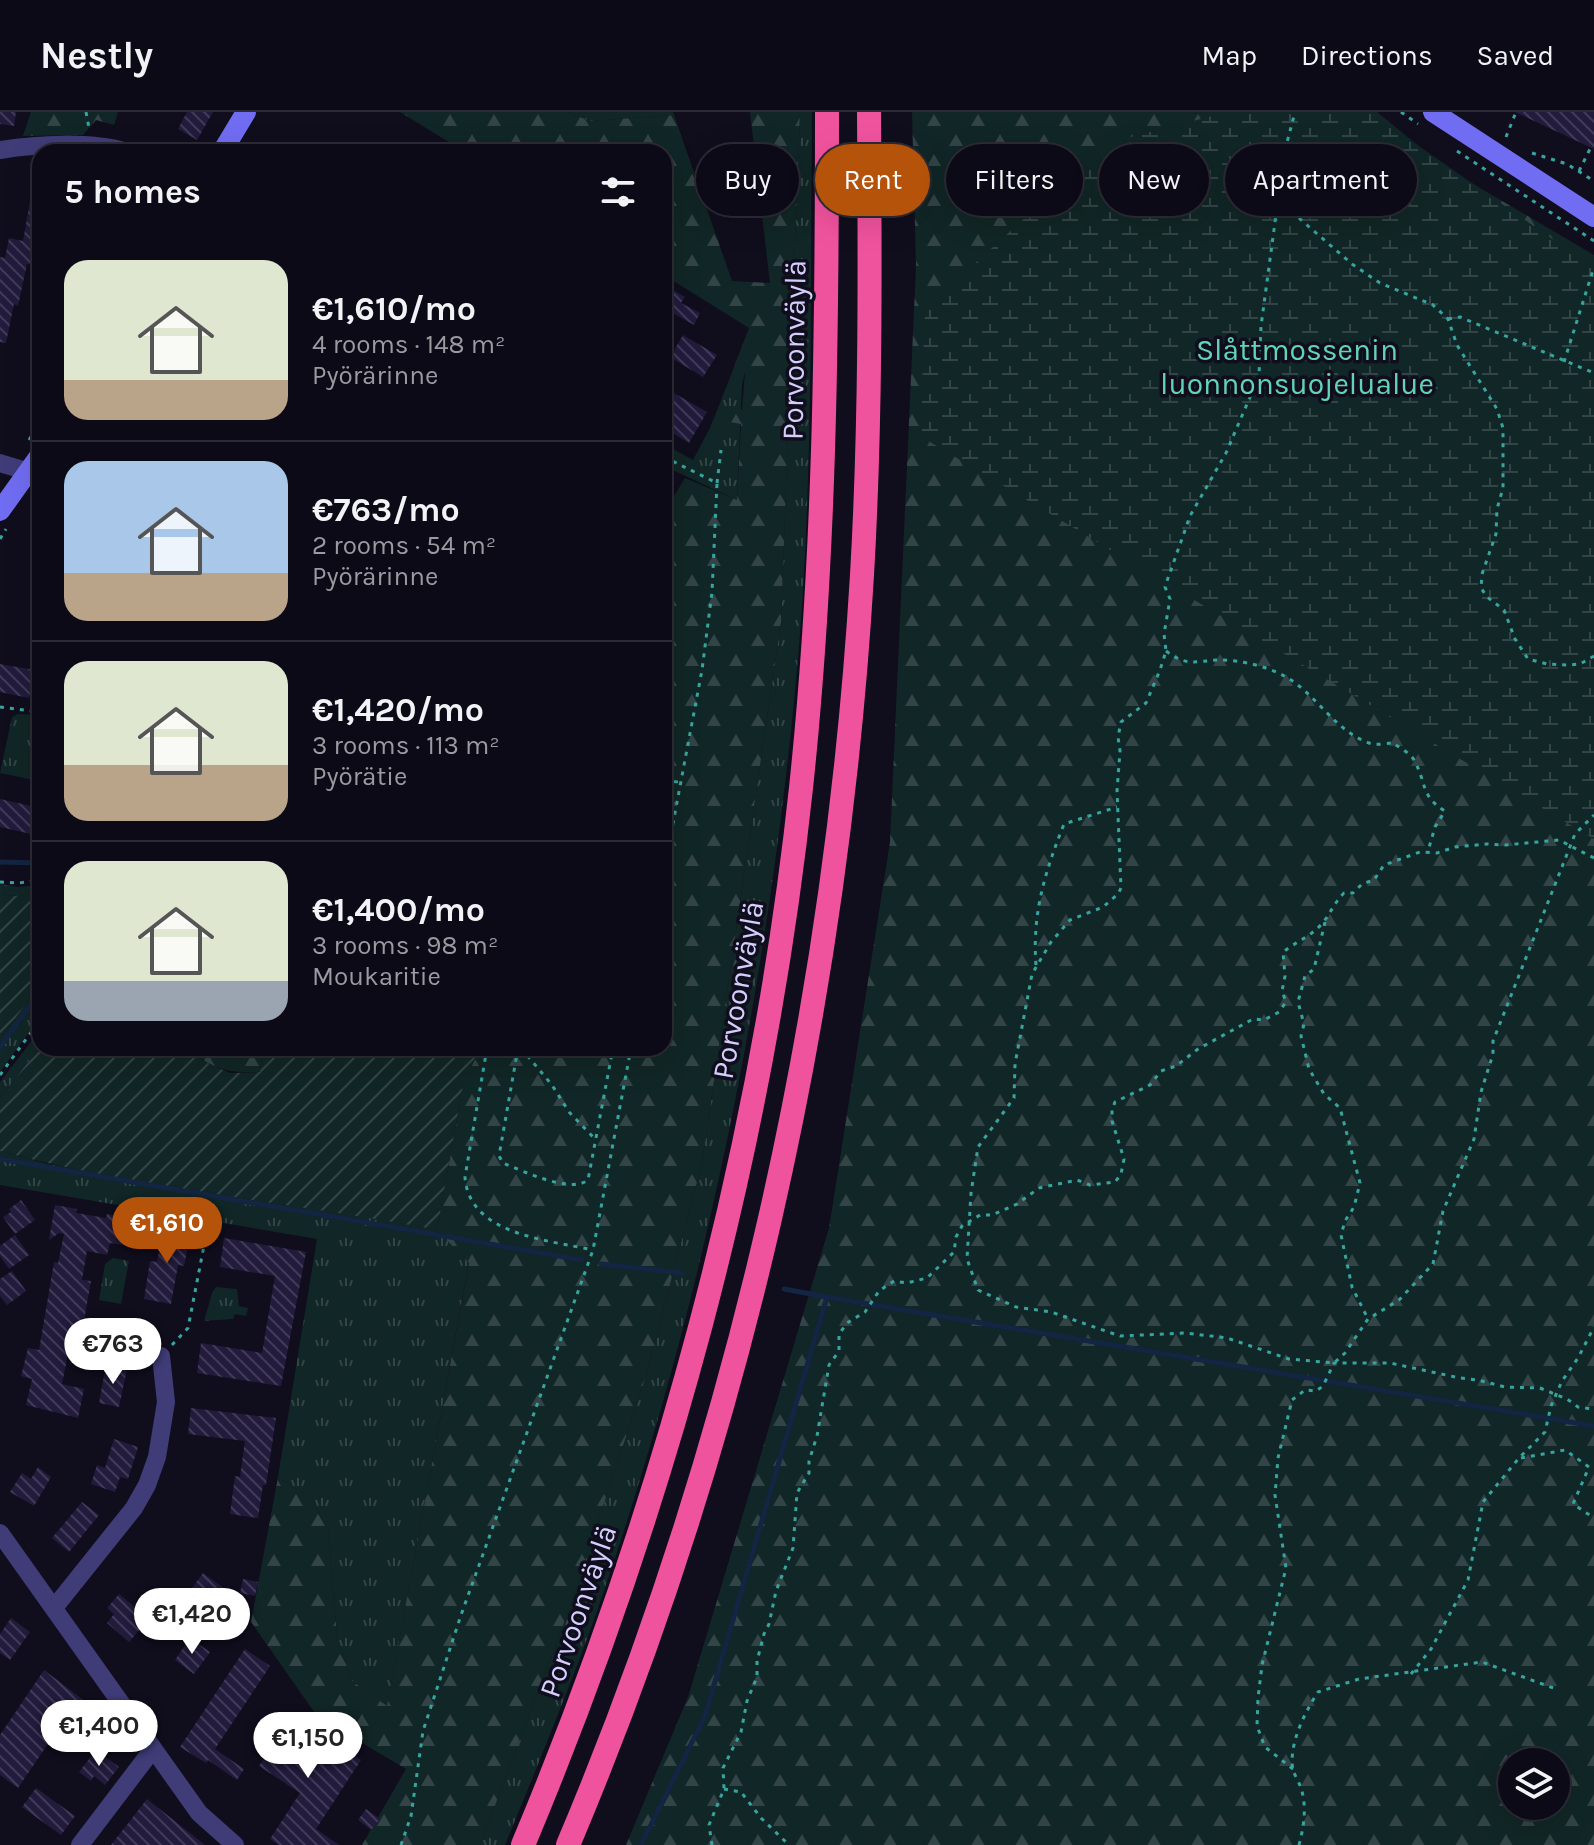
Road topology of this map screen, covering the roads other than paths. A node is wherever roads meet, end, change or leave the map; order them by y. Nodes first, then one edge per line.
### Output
1 (246, 112) edge
2 (827, 112) edge
3 (869, 112) edge
4 (1429, 121) edge
5 (227, 144) edge
6 (32, 148) edge
7 (0, 150) edge
8 (1594, 217) edge
9 (0, 463) edge
10 (32, 473) edge
11 (32, 476) edge
12 (0, 511) edge
13 (161, 1356) road end
14 (0, 1533) edge
15 (54, 1608) junction
16 (153, 1749) junction
17 (80, 1845) edge
18 (235, 1845) edge
19 (523, 1845) edge
20 (568, 1845) edge

1 - 5 main road
2 - 19 highway, Porvoonväylä
3 - 20 highway
4 - 8 main road
6 - 7 street
9 - 10 street
11 - 12 main road
13 - 15 street
14 - 15 street
15 - 16 street
16 - 17 street
16 - 18 street

